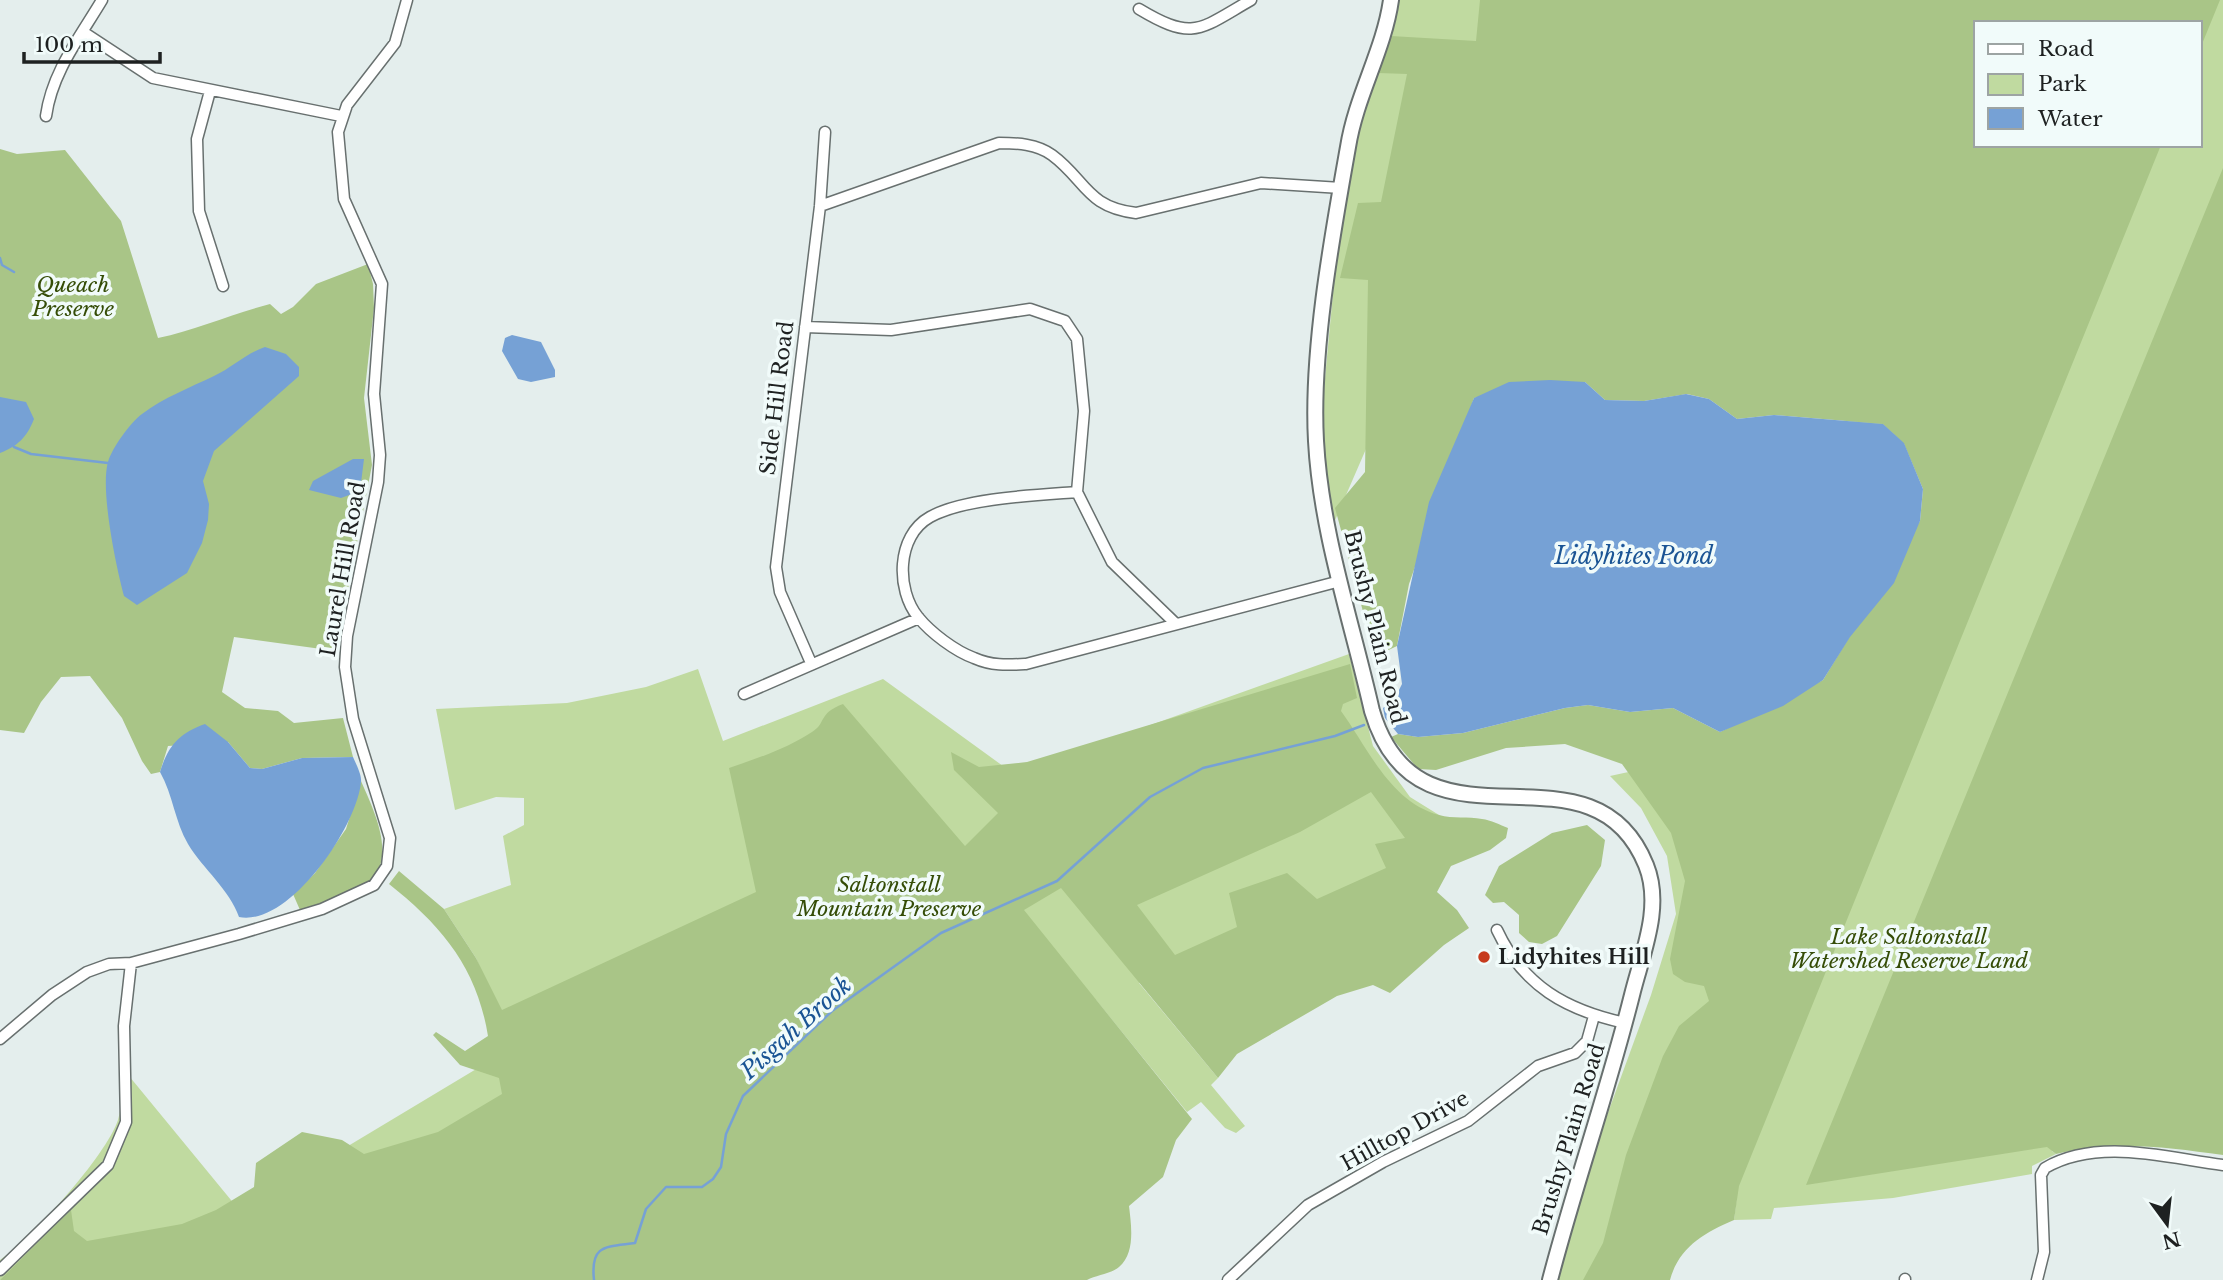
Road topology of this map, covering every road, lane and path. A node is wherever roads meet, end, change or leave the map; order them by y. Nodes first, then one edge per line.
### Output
1 (102, 0) edge
2 (407, 0) edge
3 (1251, 0) edge
4 (1391, 0) edge
5 (1139, 9) dead end
6 (83, 32) junction
7 (210, 91) junction
8 (46, 116) dead end
9 (341, 116) junction
10 (825, 132) dead end
11 (1341, 188) junction
12 (820, 206) junction
13 (223, 286) dead end
14 (805, 327) junction
15 (1077, 492) junction
16 (1340, 580) junction
17 (919, 618) junction
18 (1175, 623) junction
19 (811, 663) junction
20 (744, 694) dead end
21 (1497, 930) dead end
22 (131, 963) junction
23 (1594, 1016) junction
24 (1625, 1023) junction
25 (0, 1038) edge
26 (2223, 1165) edge
27 (0, 1270) edge
28 (1228, 1280) edge
29 (1550, 1280) edge
30 (2037, 1280) edge

1 - 6 street
2 - 9 street
3 - 5 street
4 - 11 main road, Brushy Plain Road
6 - 7 street
6 - 8 street
7 - 9 street
7 - 13 street
9 - 22 street, Laurel Hill Road
10 - 12 street, Side Hill Road
11 - 12 street
11 - 16 main road, Brushy Plain Road
12 - 14 street, Side Hill Road
14 - 15 street
14 - 19 street, Side Hill Road
15 - 17 street
15 - 18 street
16 - 18 street
16 - 24 main road, Brushy Plain Road
17 - 18 street
17 - 19 street
19 - 20 street
21 - 23 street
22 - 25 street
22 - 27 street
23 - 24 street
23 - 28 street, Hilltop Drive
24 - 29 main road, Brushy Plain Road
26 - 30 street

